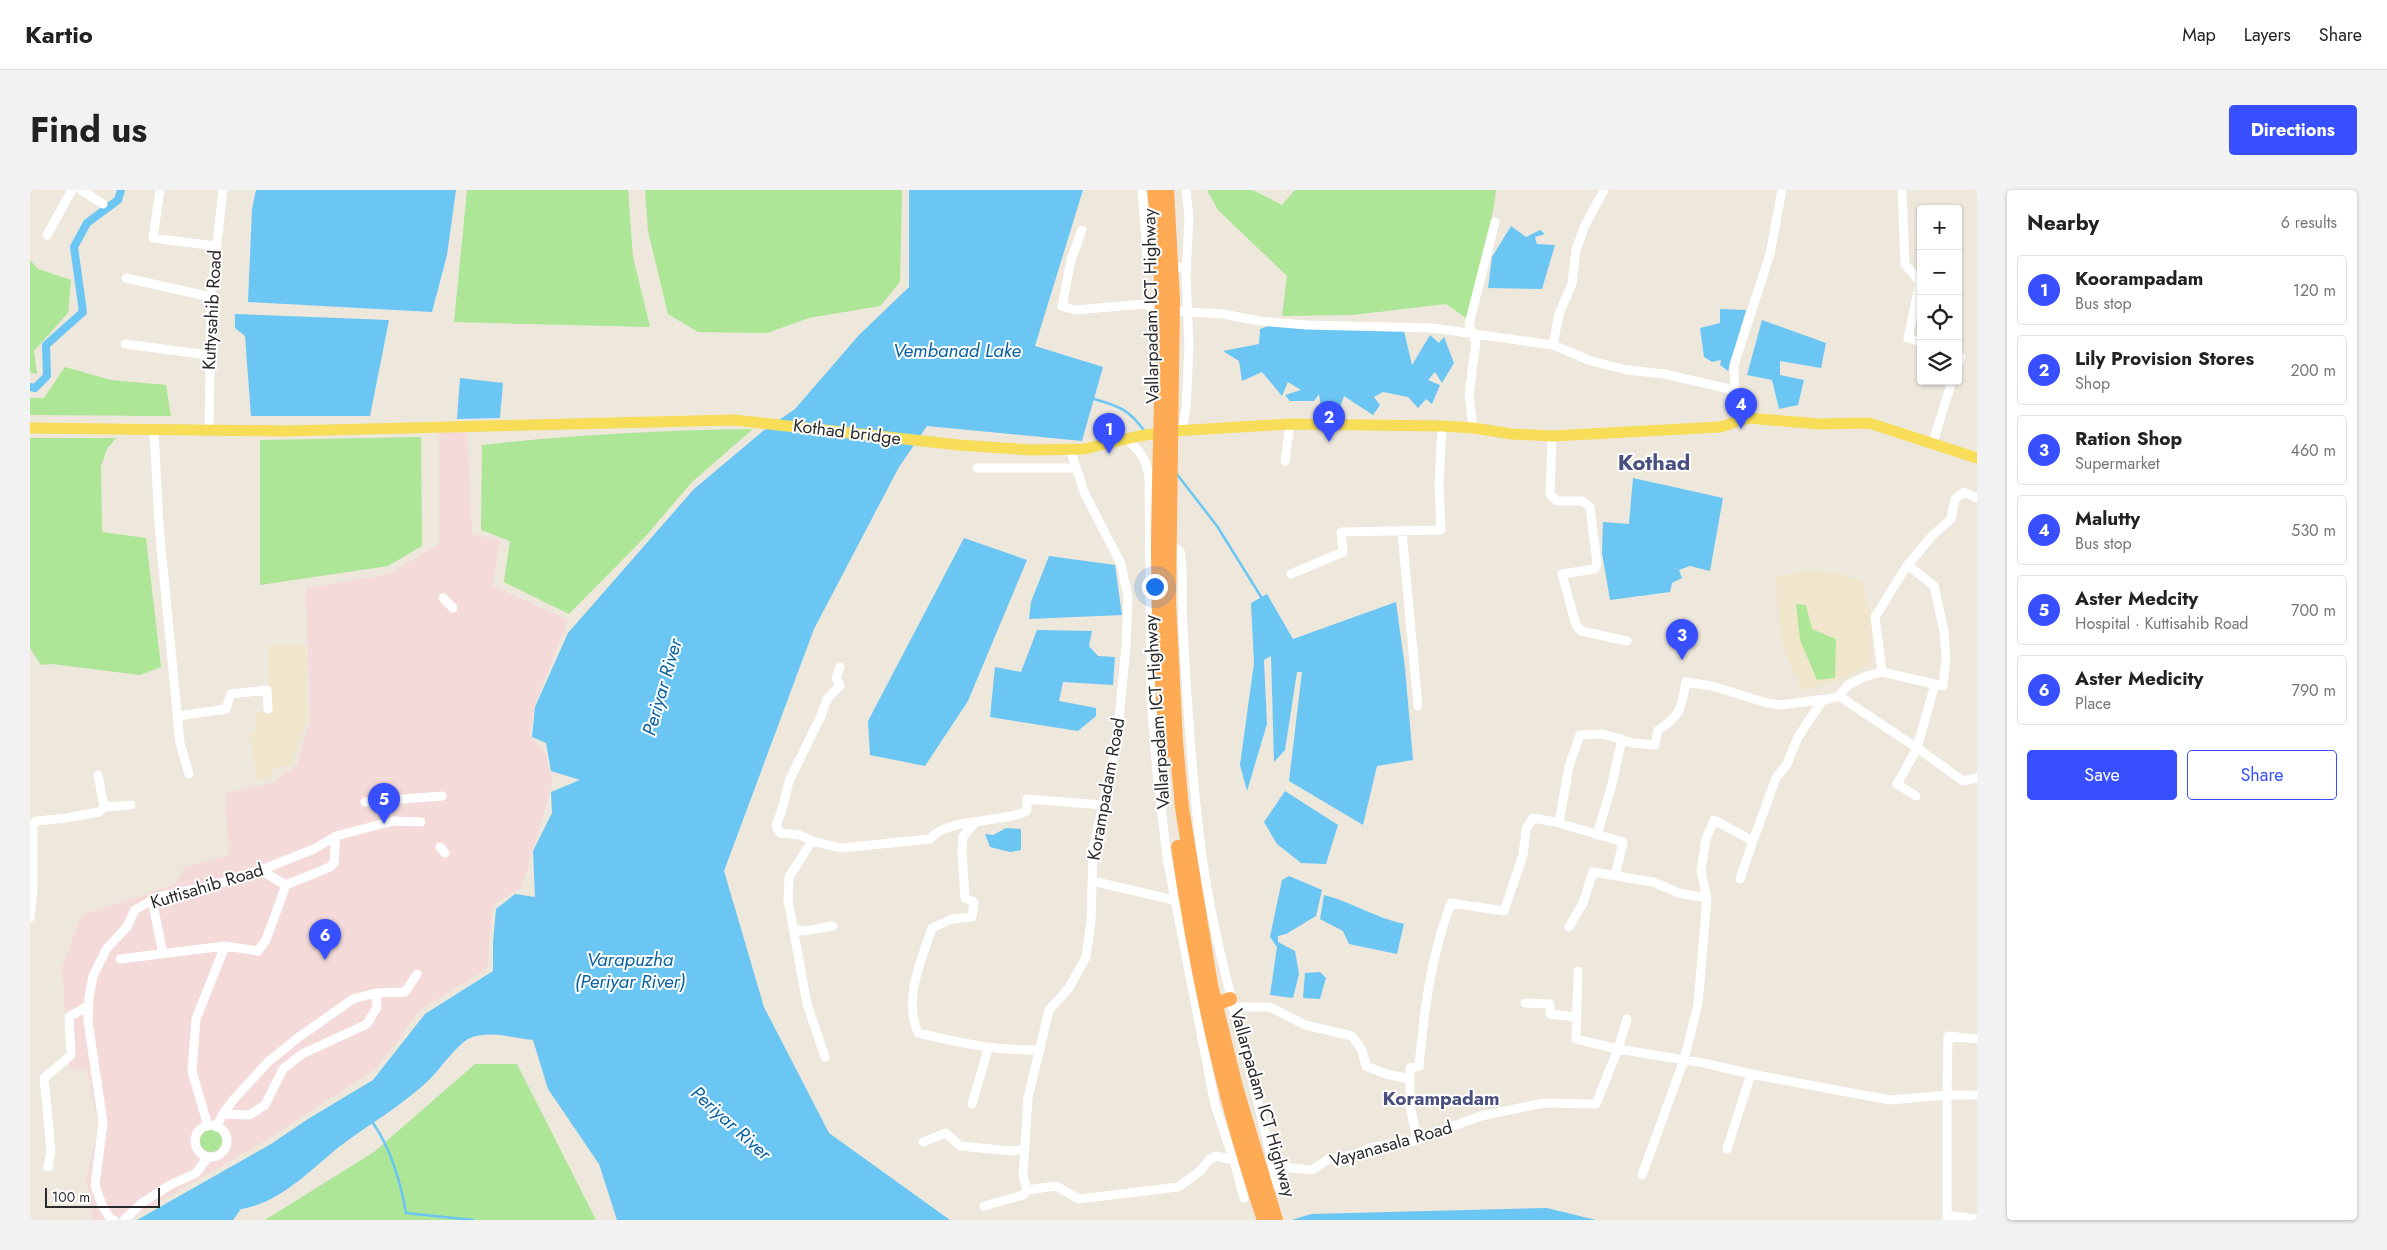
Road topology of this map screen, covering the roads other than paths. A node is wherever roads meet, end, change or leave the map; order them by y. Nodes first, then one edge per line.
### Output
1 (72, 190) edge
2 (81, 190) edge
3 (160, 190) edge
4 (223, 190) edge
5 (1142, 190) edge
6 (1154, 190) edge
7 (1167, 190) edge
8 (1186, 190) edge
9 (1604, 190) edge
10 (1782, 190) edge
11 (1902, 190) edge
12 (103, 204) dead end
13 (1496, 222) dead end
14 (1082, 230) dead end
15 (47, 235) dead end
16 (215, 246) junction
17 (1187, 268) junction
18 (126, 278) dead end
19 (210, 297) junction
20 (1189, 312) junction
21 (1472, 334) junction
22 (1917, 341) edge
23 (125, 344) dead end
24 (1553, 345) junction
25 (208, 355) junction
26 (1951, 385) edge
27 (1734, 390) junction
28 (1736, 421) junction
29 (1290, 424) junction
30 (1442, 426) junction
31 (30, 428) edge
32 (1473, 428) junction
33 (154, 430) junction
34 (1178, 430) junction
35 (209, 431) junction
36 (1552, 436) junction
37 (1126, 438) junction
38 (1933, 442) junction
39 (1070, 449) junction
40 (1977, 458) edge
41 (1285, 461) dead end
42 (976, 468) dead end
43 (1076, 468) junction
44 (1977, 498) edge
45 (1402, 532) junction
46 (1149, 537) junction
47 (1908, 565) junction
48 (1291, 574) dead end
49 (443, 598) dead end
50 (453, 608) dead end
51 (1627, 641) dead end
52 (840, 668) dead end
53 (1882, 672) junction
54 (1935, 684) junction
55 (1839, 696) junction
56 (1826, 698) junction
57 (1418, 706) dead end
58 (268, 709) dead end
59 (178, 716) junction
60 (1622, 739) junction
61 (1171, 744) junction
62 (1917, 748) junction
63 (189, 774) dead end
64 (98, 775) dead end
65 (1977, 778) edge
66 (442, 796) dead end
67 (1916, 796) dead end
68 (365, 802) dead end
69 (1103, 804) junction
70 (131, 805) dead end
71 (104, 807) junction
72 (421, 822) dead end
73 (975, 823) junction
74 (1559, 823) junction
75 (1597, 835) junction
76 (336, 836) junction
77 (1753, 841) junction
78 (812, 842) junction
79 (32, 844) edge
80 (32, 863) edge
81 (260, 870) junction
82 (1615, 876) junction
83 (1740, 879) dead end
84 (1092, 880) junction
85 (286, 885) junction
86 (1707, 898) junction
87 (152, 900) junction
88 (1174, 900) junction
89 (31, 902) edge
90 (30, 918) edge
91 (833, 926) dead end
92 (1569, 927) dead end
93 (793, 928) junction
94 (226, 946) junction
95 (163, 954) junction
96 (120, 959) dead end
97 (1578, 971) dead end
98 (418, 974) dead end
99 (1197, 990) junction
100 (376, 993) junction
101 (1231, 1003) junction
102 (1525, 1003) dead end
103 (1216, 1004) junction
104 (88, 1006) junction
105 (1577, 1017) junction
106 (1627, 1019) dead end
107 (1977, 1039) edge
108 (1618, 1048) junction
109 (988, 1049) junction
110 (1040, 1050) junction
111 (825, 1057) dead end
112 (1684, 1060) junction
113 (1751, 1074) junction
114 (1410, 1079) junction
115 (1947, 1095) junction
116 (1977, 1095) edge
117 (972, 1104) dead end
118 (223, 1114) junction
119 (212, 1126) junction
120 (1417, 1139) junction
121 (923, 1142) dead end
122 (1727, 1149) dead end
123 (1025, 1150) junction
124 (208, 1157) junction
125 (1271, 1160) junction
126 (1239, 1162) junction
127 (48, 1167) dead end
128 (1642, 1175) dead end
129 (1277, 1186) dead end
130 (1027, 1190) junction
131 (1244, 1198) dead end
132 (984, 1206) dead end
133 (1268, 1215) edge
134 (1947, 1218) edge
135 (114, 1220) edge
136 (124, 1220) edge
137 (1977, 1220) edge

1 - 15 street
2 - 12 street
3 - 16 street
4 - 16 street, Kuttysahib Road
5 - 17 street
6 - 61 highway, Vallarpadam ICT Highway
7 - 61 highway, Vallarpadam ICT Highway
8 - 17 street
9 - 24 street
10 - 27 street
11 - 22 street
13 - 21 street
14 - 20 street
16 - 19 street, Kuttysahib Road
17 - 20 street
18 - 19 street
19 - 25 street, Kuttysahib Road
20 - 21 street
20 - 34 street
21 - 24 street
21 - 32 street
23 - 25 street
24 - 27 street
25 - 35 street, Kuttysahib Road
26 - 38 street
27 - 28 street
28 - 36 main road, Kothad bridge
28 - 38 main road, Kothad bridge
29 - 30 main road, Kothad bridge
29 - 34 main road, Kothad bridge
29 - 41 street
30 - 32 main road, Kothad bridge
30 - 45 street
31 - 33 main road, Kothad bridge
32 - 36 main road, Kothad bridge
33 - 35 main road, Kothad bridge
33 - 59 street
34 - 37 main road, Kothad bridge
35 - 39 main road, Kothad bridge
36 - 51 street
37 - 39 main road, Kothad bridge
37 - 46 street
38 - 40 main road, Kothad bridge
39 - 43 street, Korampadam Road
42 - 43 street
43 - 69 street, Korampadam Road
44 - 47 street
45 - 48 street
45 - 57 street
46 - 88 street
46 - 101 street
47 - 53 street
47 - 54 street
49 - 50 street
52 - 78 street
53 - 54 street
53 - 55 street
54 - 62 street
55 - 56 street
55 - 62 street
56 - 60 street
56 - 77 street
58 - 59 street
59 - 63 street
60 - 74 street
60 - 75 street
61 - 99 highway, Vallarpadam ICT Highway
61 - 103 highway, Vallarpadam ICT Highway
62 - 65 street
62 - 67 street
64 - 71 street
66 - 68 street
69 - 73 street
69 - 84 street, Korampadam Road
70 - 71 street
71 - 79 street
72 - 76 street, Kuttisahib Road
73 - 78 street
73 - 109 street
74 - 75 street
74 - 114 street
75 - 82 street
76 - 81 street, Kuttisahib Road
76 - 85 street
77 - 83 street
77 - 86 street
78 - 93 street
79 - 80 street
80 - 89 street
81 - 85 street
81 - 87 street, Kuttisahib Road
82 - 86 street
82 - 92 street
84 - 88 street
84 - 110 street, Korampadam Road
85 - 94 street
86 - 112 street
87 - 95 street
87 - 104 street, Kuttisahib Road
88 - 99 street
89 - 90 street
91 - 93 street
93 - 111 street
94 - 95 street
94 - 119 street
95 - 96 street
97 - 105 street
98 - 100 street
99 - 126 street
99 - 133 highway, Vallarpadam ICT Highway
100 - 118 street
100 - 118 street
101 - 103 highway
101 - 114 street
101 - 125 street
102 - 105 street
103 - 133 highway, Vallarpadam ICT Highway
104 - 127 street
104 - 135 street, Kuttisahib Road
105 - 108 street
106 - 108 street
107 - 115 street
108 - 112 street
108 - 120 street, Vayanasala Road
109 - 110 street
109 - 117 street
110 - 123 street, Korampadam Road
112 - 113 street
112 - 128 street
113 - 115 street
113 - 122 street
114 - 120 street
115 - 116 street
115 - 134 street
118 - 119 street
119 - 124 street
119 - 124 street
120 - 125 street, Vayanasala Road
121 - 123 street
123 - 130 street, Korampadam Road
124 - 136 street
125 - 129 street
126 - 130 street
126 - 131 street
130 - 132 street
134 - 137 street

